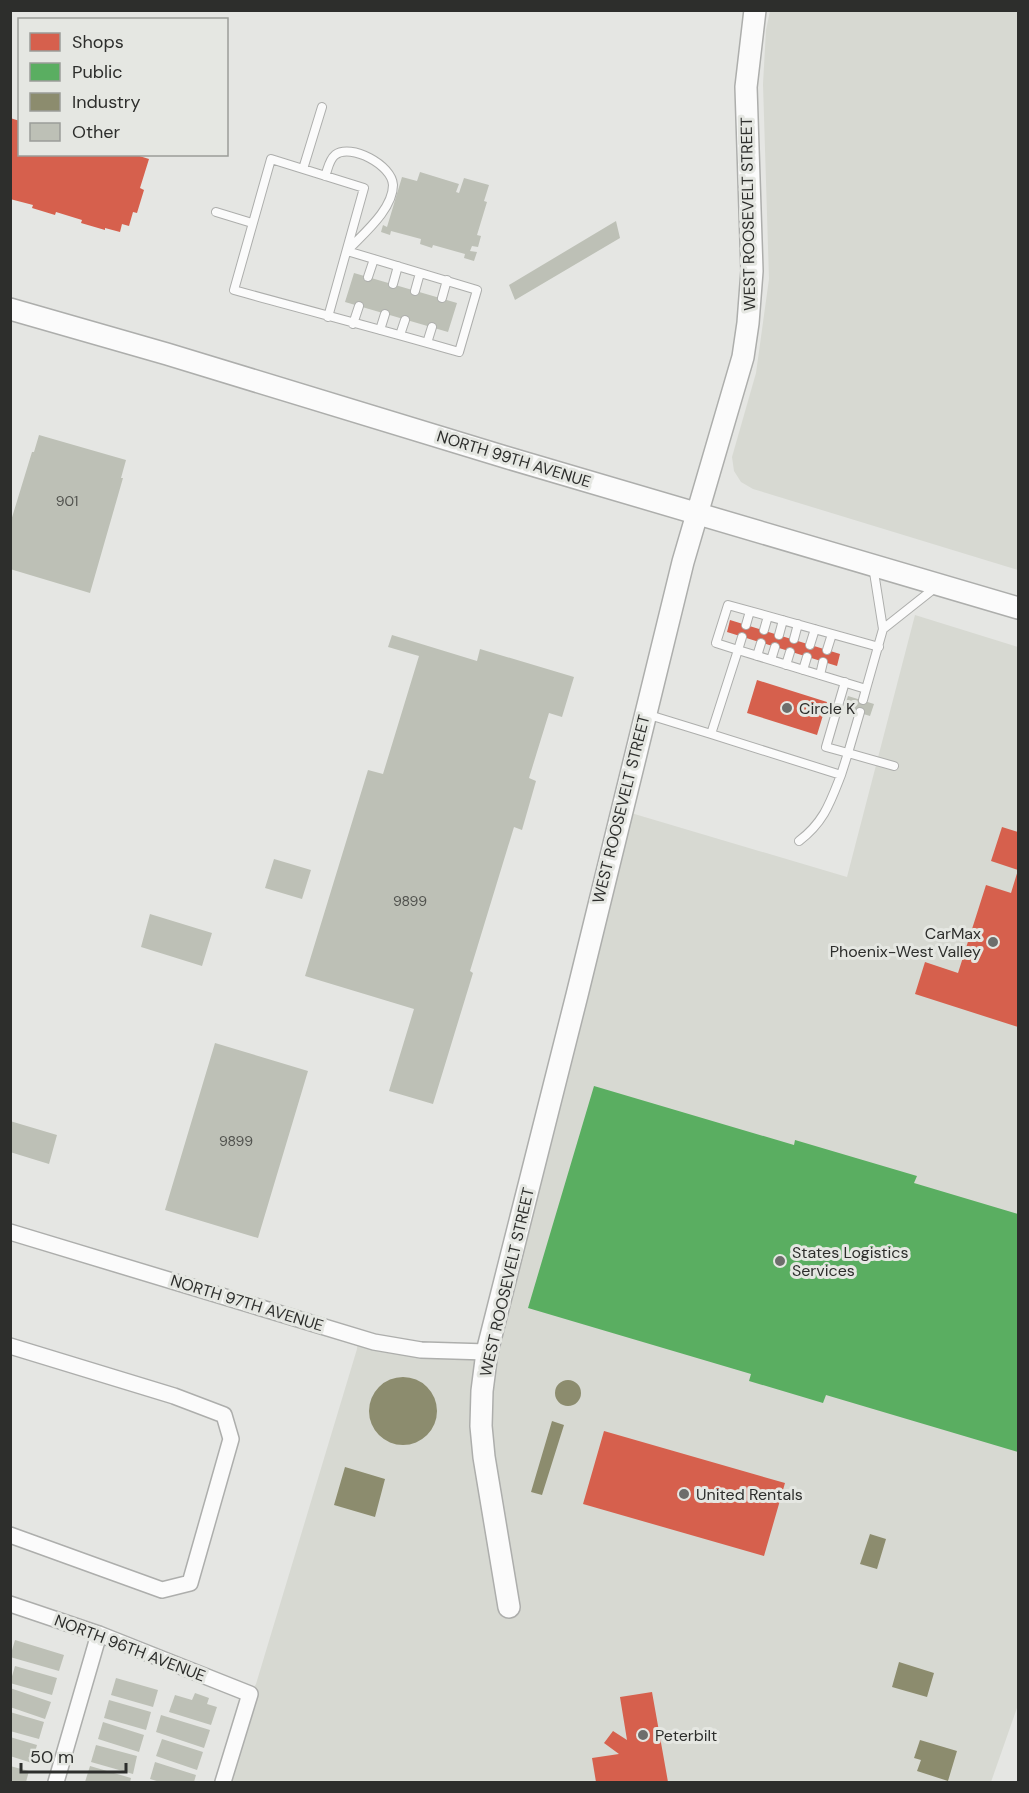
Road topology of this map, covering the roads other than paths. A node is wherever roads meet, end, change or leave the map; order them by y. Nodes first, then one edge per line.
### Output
1 (755, 10) edge
2 (322, 107) dead end
3 (303, 169) junction
4 (325, 176) junction
5 (216, 212) dead end
6 (252, 223) junction
7 (347, 251) junction
8 (374, 259) junction
9 (398, 266) junction
10 (420, 273) junction
11 (368, 277) dead end
12 (447, 280) junction
13 (393, 284) dead end
14 (415, 291) dead end
15 (442, 298) dead end
16 (359, 306) dead end
17 (10, 309) edge
18 (385, 314) dead end
19 (328, 316) junction
20 (405, 320) dead end
21 (353, 324) junction
22 (432, 327) dead end
23 (380, 330) junction
24 (400, 335) junction
25 (428, 343) junction
26 (697, 514) junction
27 (873, 565) junction
28 (939, 585) junction
29 (1018, 608) edge
30 (750, 611) junction
31 (768, 616) junction
32 (783, 620) junction
33 (798, 624) junction
34 (746, 625) dead end
35 (815, 629) junction
36 (884, 629) junction
37 (764, 630) dead end
38 (832, 634) junction
39 (779, 635) dead end
40 (742, 637) dead end
41 (794, 639) dead end
42 (760, 643) dead end
43 (810, 645) dead end
44 (775, 647) dead end
45 (879, 647) junction
46 (738, 650) junction
47 (827, 650) dead end
48 (790, 652) dead end
49 (757, 656) junction
50 (807, 657) dead end
51 (771, 660) junction
52 (823, 662) dead end
53 (786, 665) junction
54 (803, 669) junction
55 (820, 675) junction
56 (845, 682) junction
57 (867, 689) junction
58 (863, 700) dead end
59 (860, 712) dead end
60 (645, 714) junction
61 (711, 734) junction
62 (848, 753) junction
63 (894, 766) dead end
64 (841, 775) junction
65 (799, 841) dead end
66 (10, 1232) edge
67 (10, 1347) edge
68 (487, 1352) junction
69 (10, 1535) edge
70 (10, 1604) edge
71 (508, 1607) dead end
72 (99, 1634) junction
73 (56, 1782) edge
74 (224, 1782) edge

1 - 26 street, WEST ROOSEVELT STREET
2 - 3 lane
3 - 4 lane
3 - 6 lane
4 - 7 lane
4 - 7 lane
5 - 6 lane
6 - 19 lane
7 - 8 lane
7 - 19 lane
8 - 9 lane
8 - 11 lane
9 - 10 lane
9 - 13 lane
10 - 12 lane
10 - 14 lane
12 - 15 lane
12 - 25 lane
16 - 21 lane
17 - 26 street, NORTH 99TH AVENUE
18 - 23 lane
19 - 21 lane
20 - 24 lane
21 - 23 lane
22 - 25 lane
23 - 24 lane
24 - 25 lane
26 - 27 street, NORTH 99TH AVENUE
26 - 60 street, WEST ROOSEVELT STREET
27 - 28 street, NORTH 99TH AVENUE
27 - 36 lane
28 - 29 street, NORTH 99TH AVENUE
28 - 36 lane
30 - 31 lane
30 - 34 lane
30 - 46 lane
31 - 32 lane
31 - 37 lane
32 - 33 lane
32 - 39 lane
33 - 35 lane
33 - 41 lane
35 - 38 lane
35 - 43 lane
36 - 45 lane
38 - 45 lane
38 - 47 lane
40 - 46 lane
42 - 49 lane
44 - 51 lane
45 - 57 lane
46 - 49 lane
46 - 61 lane
48 - 53 lane
49 - 51 lane
50 - 54 lane
51 - 53 lane
52 - 55 lane
53 - 54 lane
54 - 55 lane
55 - 56 lane
56 - 57 lane
56 - 62 lane
57 - 58 lane
59 - 62 lane
60 - 61 lane
60 - 68 street, WEST ROOSEVELT STREET
61 - 64 lane
62 - 63 lane
62 - 64 lane
64 - 65 lane
66 - 68 street, NORTH 97TH AVENUE
67 - 69 street
68 - 71 street, WEST ROOSEVELT STREET
70 - 72 street, NORTH 96TH AVENUE
72 - 73 street
72 - 74 street, NORTH 96TH AVENUE

